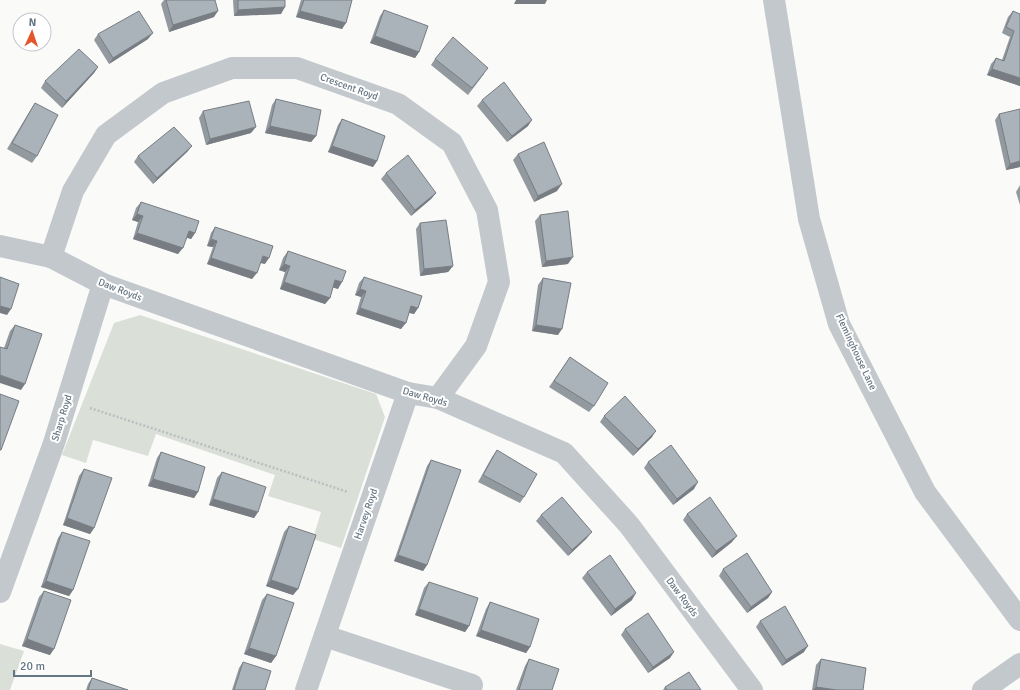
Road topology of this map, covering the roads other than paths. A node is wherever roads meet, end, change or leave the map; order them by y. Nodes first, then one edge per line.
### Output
1 (774, 0) edge
2 (0, 246) edge
3 (51, 258) junction
4 (103, 284) junction
5 (408, 393) junction
6 (438, 398) junction
7 (8, 547) edge
8 (0, 592) edge
9 (1020, 620) edge
10 (325, 636) junction
11 (1020, 664) edge
12 (472, 685) dead end
13 (306, 690) edge
14 (752, 690) edge
15 (983, 690) edge

1 - 9 street, Fleminghouse Lane
2 - 3 street, Daw Royds
3 - 4 street, Daw Royds
3 - 6 street, Crescent Royd
4 - 5 street, Daw Royds
4 - 7 street, Sharp Royd
5 - 6 street, Daw Royds
5 - 10 street, Harvey Royd
6 - 14 street, Daw Royds
7 - 8 street, Sharp Royd
10 - 12 street
10 - 13 street, Harvey Royd
11 - 15 street

